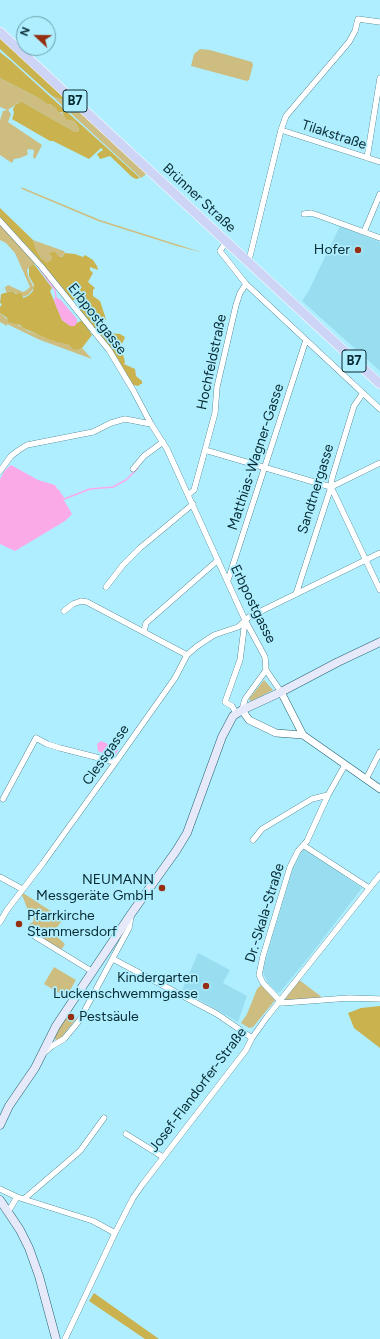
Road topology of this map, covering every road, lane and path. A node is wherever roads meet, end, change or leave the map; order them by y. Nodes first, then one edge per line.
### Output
1 (380, 22) edge
2 (0, 32) edge
3 (380, 78) edge
4 (281, 130) junction
5 (367, 158) junction
6 (380, 162) edge
7 (380, 194) edge
8 (304, 214) dead end
9 (0, 221) edge
10 (364, 232) junction
11 (380, 238) edge
12 (226, 242) junction
13 (246, 261) junction
14 (246, 284) junction
15 (306, 340) junction
16 (380, 384) edge
17 (363, 394) junction
18 (380, 408) edge
19 (151, 424) junction
20 (163, 442) junction
21 (205, 450) junction
22 (380, 463) edge
23 (265, 468) junction
24 (133, 469) dead end
25 (0, 471) edge
26 (331, 487) junction
27 (188, 494) junction
28 (193, 504) junction
29 (380, 554) edge
30 (218, 560) junction
31 (365, 560) junction
32 (228, 580) junction
33 (106, 587) dead end
34 (380, 590) edge
35 (296, 594) junction
36 (64, 611) dead end
37 (245, 620) junction
38 (144, 631) junction
39 (380, 642) edge
40 (187, 655) junction
41 (266, 670) junction
42 (281, 692) junction
43 (239, 712) junction
44 (303, 735) junction
45 (380, 752) edge
46 (117, 760) junction
47 (345, 765) junction
48 (366, 779) junction
49 (380, 789) edge
50 (328, 795) junction
51 (3, 799) dead end
52 (253, 840) dead end
53 (303, 845) junction
54 (380, 875) edge
55 (0, 877) edge
56 (369, 888) junction
57 (22, 889) junction
58 (131, 914) junction
59 (0, 922) edge
60 (31, 934) dead end
61 (113, 959) junction
62 (93, 972) junction
63 (380, 999) edge
64 (280, 1002) junction
65 (252, 1038) junction
66 (41, 1056) junction
67 (104, 1118) dead end
68 (0, 1125) edge
69 (126, 1134) dead end
70 (163, 1157) junction
71 (0, 1189) edge
72 (17, 1197) junction
73 (24, 1199) junction
74 (0, 1200) edge
75 (8, 1212) junction
76 (115, 1233) junction
77 (56, 1339) edge
78 (65, 1339) edge

1 - 4 street
2 - 12 main road, Brünner Straße / B7
3 - 5 street
4 - 5 street, Tilakstraße
4 - 13 street
5 - 6 street, Tilakstraße
7 - 10 street
8 - 10 street
9 - 19 street, Erbpostgasse
10 - 11 street
12 - 13 main road, Brünner Straße / B7
12 - 14 street
13 - 16 main road, Brünner Straße / B7
14 - 15 street
14 - 21 street, Hochfeldstraße
15 - 17 street
15 - 23 street, Matthias-Wagner-Gasse
17 - 18 street
17 - 26 street, Sandtnergasse
19 - 20 street, Erbpostgasse
19 - 25 street
20 - 24 street
20 - 27 street, Erbpostgasse
21 - 23 street
21 - 27 street, Hochfeldstraße
22 - 26 street
23 - 26 street
23 - 32 street, Matthias-Wagner-Gasse
26 - 31 street
26 - 35 street, Sandtnergasse
27 - 28 street, Erbpostgasse
28 - 30 street, Erbpostgasse
28 - 33 street
29 - 31 street, Clessgasse
30 - 32 street, Erbpostgasse
30 - 38 street
31 - 34 street
31 - 35 street, Clessgasse
32 - 37 street, Erbpostgasse
35 - 37 street, Clessgasse
36 - 38 street
37 - 40 street, Clessgasse
37 - 41 street, Erbpostgasse
37 - 43 street
38 - 40 street
39 - 42 main road
40 - 46 street, Clessgasse
41 - 42 street
41 - 43 street
42 - 43 main road
42 - 44 street
43 - 44 street
43 - 58 main road
44 - 47 street
45 - 48 street
46 - 51 street
46 - 57 street, Clessgasse
47 - 48 street
47 - 50 street, Dr.-Skala-Straße
48 - 49 street
50 - 52 street
50 - 53 street, Dr.-Skala-Straße
53 - 56 street
53 - 64 street, Dr.-Skala-Straße
54 - 56 street, Josef-Flandorfer-Straße
55 - 57 street
56 - 64 street, Josef-Flandorfer-Straße
57 - 59 street, Clessgasse
58 - 61 street
58 - 62 main road
60 - 62 street
61 - 65 street
61 - 66 street
62 - 66 main road
63 - 64 street
64 - 65 street, Josef-Flandorfer-Straße
65 - 70 street, Josef-Flandorfer-Straße
66 - 68 main road
67 - 73 street
69 - 70 street
70 - 76 street, Josef-Flandorfer-Straße
71 - 72 street
72 - 73 street
72 - 75 street
73 - 76 street
74 - 75 main road
75 - 77 main road
76 - 78 street, Josef-Flandorfer-Straße

